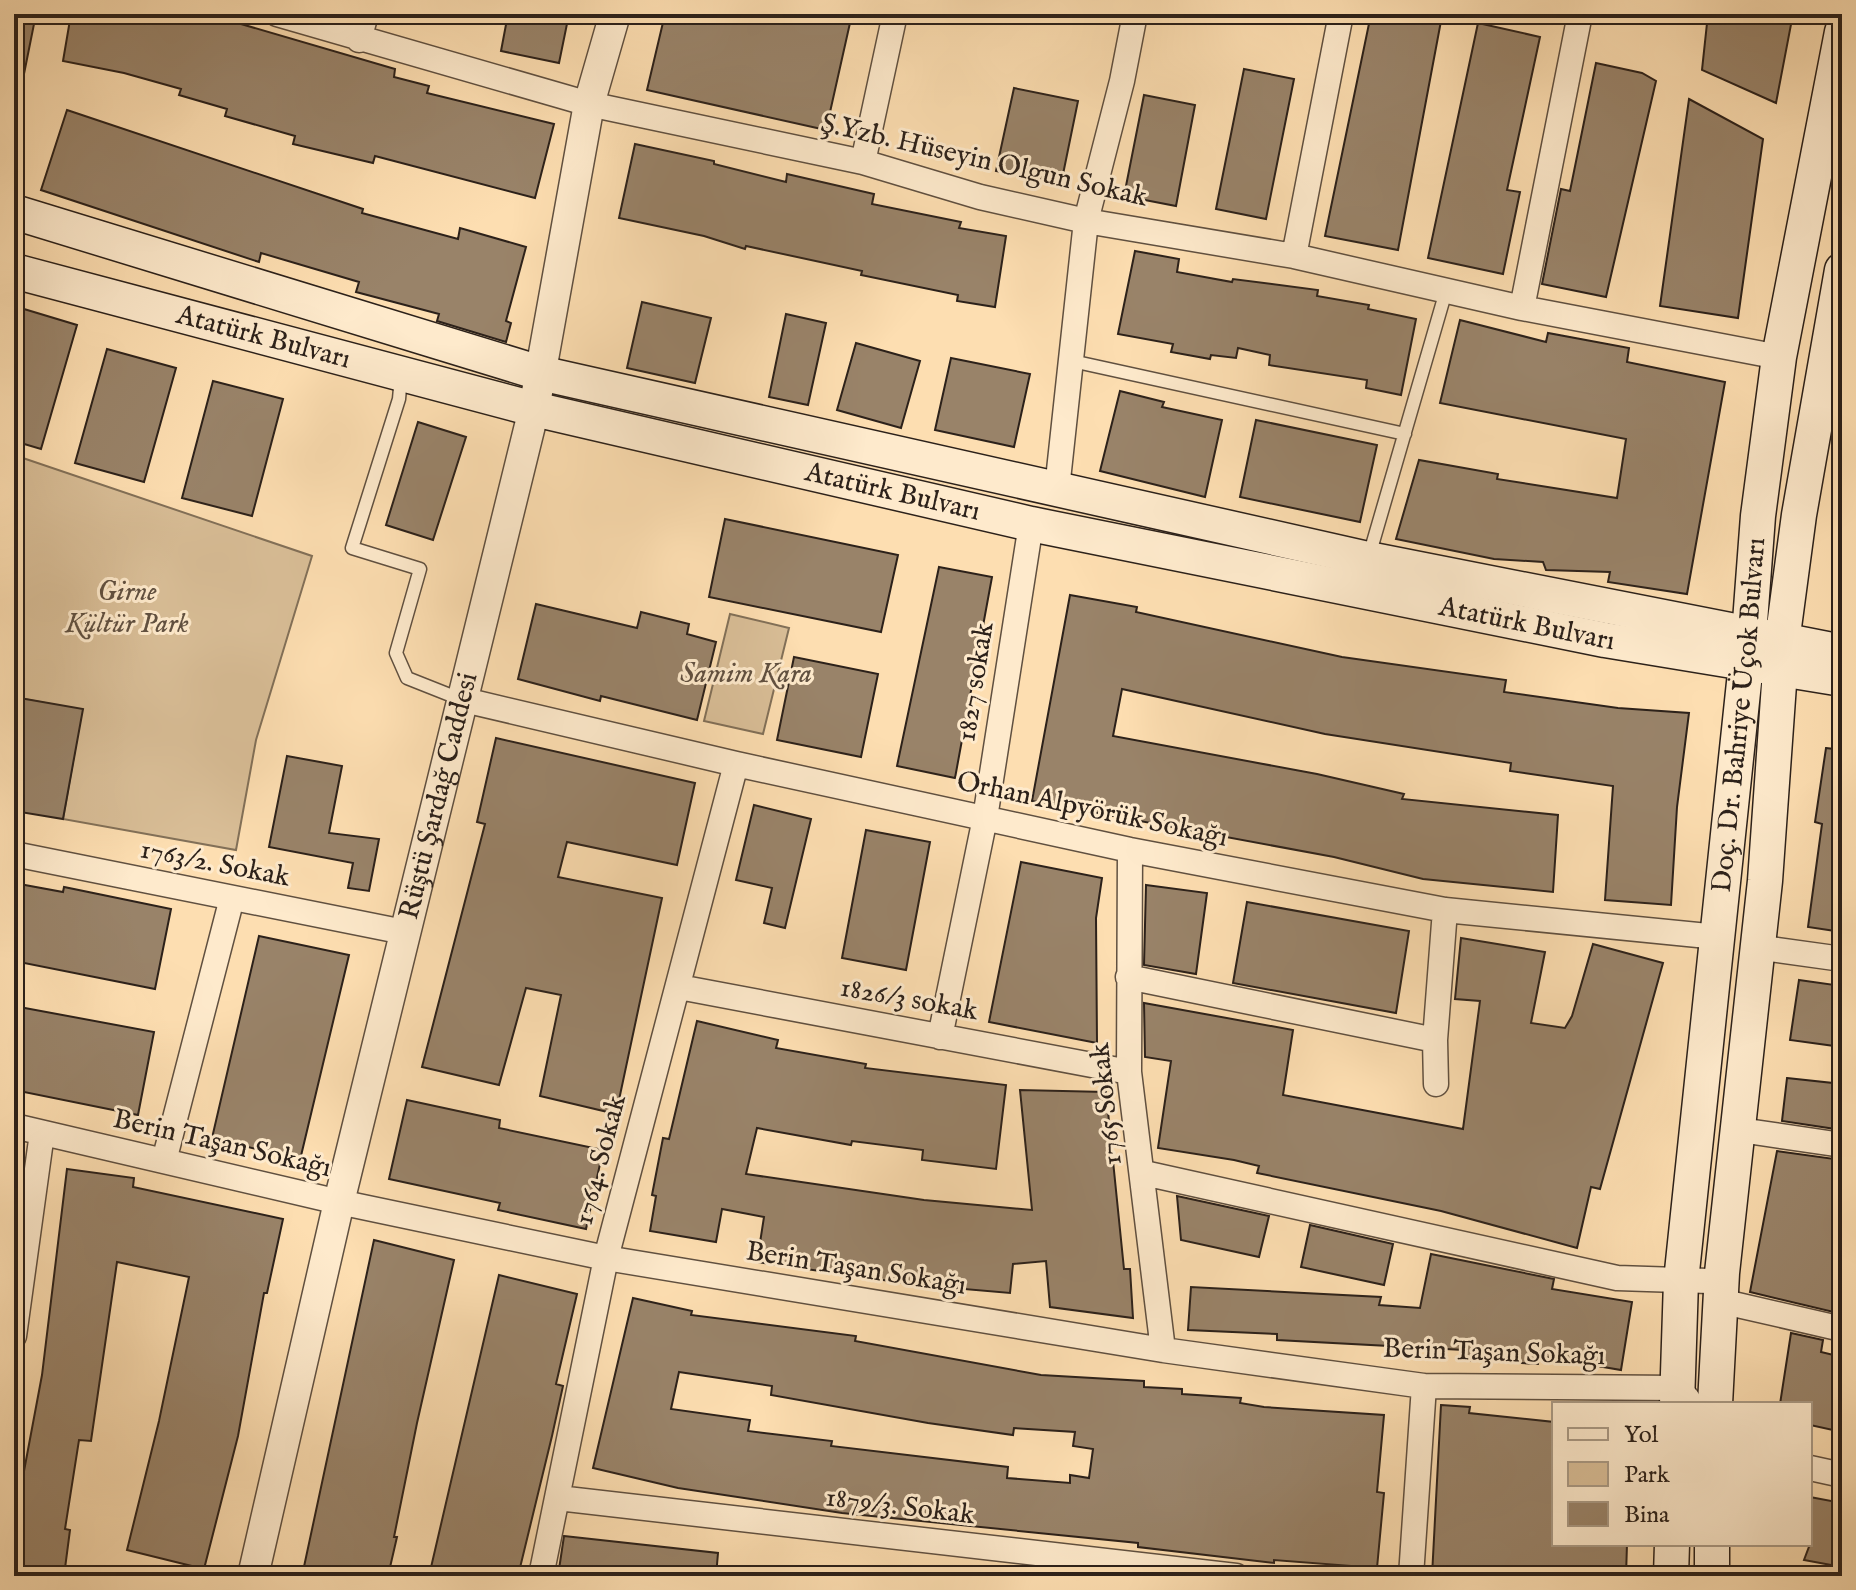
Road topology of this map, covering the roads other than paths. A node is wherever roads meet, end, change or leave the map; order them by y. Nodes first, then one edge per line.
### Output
1 (277, 14) edge
2 (366, 14) edge
3 (615, 14) edge
4 (895, 14) edge
5 (1135, 14) edge
6 (1341, 14) edge
7 (1580, 14) edge
8 (1842, 32) edge
9 (359, 40) junction
10 (589, 104) junction
11 (863, 162) junction
12 (14, 212) edge
13 (1086, 221) junction
14 (1294, 256) junction
15 (1842, 270) edge
16 (14, 271) edge
17 (1446, 291) junction
18 (1522, 308) junction
19 (1779, 357) junction
20 (1072, 361) junction
21 (540, 373) junction
22 (401, 374) junction
23 (534, 409) junction
24 (1405, 434) junction
25 (1057, 489) junction
26 (1031, 524) junction
27 (1368, 559) junction
28 (1748, 650) junction
29 (1842, 652) edge
30 (1781, 655) junction
31 (1842, 679) edge
32 (460, 699) junction
33 (736, 764) junction
34 (985, 818) junction
35 (1130, 850) junction
36 (14, 854) edge
37 (232, 898) junction
38 (1445, 910) junction
39 (404, 932) junction
40 (1718, 937) junction
41 (1756, 947) junction
42 (1842, 959) edge
43 (1128, 977) junction
44 (679, 987) junction
45 (940, 1037) junction
46 (1435, 1040) junction
47 (1129, 1072) junction
48 (1436, 1084) dead end
49 (14, 1126) edge
50 (1740, 1130) junction
51 (42, 1133) junction
52 (1842, 1145) edge
53 (164, 1161) junction
54 (1144, 1173) junction
55 (339, 1202) junction
56 (606, 1258) junction
57 (1681, 1281) junction
58 (1721, 1287) junction
59 (16, 1308) edge
60 (1842, 1329) edge
61 (14, 1336) edge
62 (1163, 1350) junction
63 (1424, 1386) junction
64 (1683, 1399) edge
65 (1715, 1402) edge
66 (1812, 1468) edge
67 (1842, 1475) edge
68 (558, 1498) junction
69 (1672, 1546) edge
70 (1712, 1546) edge
71 (253, 1576) edge
72 (541, 1576) edge
73 (1236, 1576) edge
74 (1411, 1576) edge
75 (1671, 1576) edge
76 (1712, 1576) edge

1 - 9 street, Ş.Yzb. Hüseyin Olgun Sokak
2 - 9 street
3 - 10 street, Rüştü Şardağ Caddesi
4 - 11 street
5 - 13 street
6 - 14 street
7 - 18 street
8 - 19 main road, Doç. Dr. Bahriye Üçok Bulvarı
9 - 10 street, Ş.Yzb. Hüseyin Olgun Sokak
10 - 11 street, Ş.Yzb. Hüseyin Olgun Sokak
10 - 21 street, Rüştü Şardağ Caddesi
11 - 13 street, Ş.Yzb. Hüseyin Olgun Sokak
12 - 21 main road, Atatürk Bulvarı
13 - 14 street, Ş.Yzb. Hüseyin Olgun Sokak
13 - 20 street
14 - 17 street, Ş.Yzb. Hüseyin Olgun Sokak
15 - 30 main road, Doç. Dr. Bahriye Üçok Bulvarı
16 - 22 main road, Atatürk Bulvarı
17 - 18 street, Ş.Yzb. Hüseyin Olgun Sokak
17 - 24 lane
18 - 19 street, Ş.Yzb. Hüseyin Olgun Sokak
19 - 28 main road, Doç. Dr. Bahriye Üçok Bulvarı
20 - 24 lane
20 - 25 street
21 - 23 street, Rüştü Şardağ Caddesi
21 - 25 main road, Atatürk Bulvarı
22 - 23 main road, Atatürk Bulvarı
22 - 32 lane
23 - 26 main road, Atatürk Bulvarı
23 - 32 street, Rüştü Şardağ Caddesi
24 - 27 lane
25 - 27 main road, Atatürk Bulvarı
26 - 28 main road, Atatürk Bulvarı
26 - 34 street, 1827 sokak
27 - 28 main road, Atatürk Bulvarı
28 - 30 main road
28 - 40 main road, Doç. Dr. Bahriye Üçok Bulvarı
29 - 30 main road
30 - 31 main road
30 - 41 main road, Doç. Dr. Bahriye Üçok Bulvarı
32 - 33 street, Orhan Alpyörük Sokağı
32 - 39 street, Rüştü Şardağ Caddesi
33 - 34 street, Orhan Alpyörük Sokağı
33 - 44 street, 1764. Sokak
34 - 35 street, Orhan Alpyörük Sokağı
34 - 45 street, 1827 sokak
35 - 38 street, Orhan Alpyörük Sokağı
35 - 43 street, 1765 Sokak
36 - 37 street, 1763/2. Sokak
37 - 39 street, 1763/2. Sokak
37 - 53 street
38 - 40 street, Orhan Alpyörük Sokağı
38 - 46 street
39 - 55 street, Rüştü Şardağ Caddesi
40 - 57 main road, Doç. Dr. Bahriye Üçok Bulvarı
41 - 42 street
41 - 50 main road, Doç. Dr. Bahriye Üçok Bulvarı
43 - 46 street
43 - 47 street, 1765 Sokak
44 - 45 street, 1826/3 sokak
44 - 56 street, 1764. Sokak
45 - 47 street, 1826/3 sokak
46 - 48 street
47 - 54 street, 1765 Sokak
49 - 51 street, Berin Taşan Sokağı
50 - 52 street
50 - 58 main road, Doç. Dr. Bahriye Üçok Bulvarı
51 - 53 street, Berin Taşan Sokağı
51 - 59 street
53 - 55 street, Berin Taşan Sokağı
54 - 57 street
54 - 62 street, 1765 Sokak
55 - 56 street, Berin Taşan Sokağı
55 - 71 street, Rüştü Şardağ Caddesi
56 - 62 street, Berin Taşan Sokağı
56 - 68 street, 1764. Sokak
57 - 58 street
57 - 64 main road, Doç. Dr. Bahriye Üçok Bulvarı
58 - 60 street
58 - 65 main road, Doç. Dr. Bahriye Üçok Bulvarı
59 - 61 street
62 - 63 street, Berin Taşan Sokağı
63 - 64 street, Berin Taşan Sokağı
63 - 74 street
66 - 67 street
68 - 72 street, 1764. Sokak
68 - 73 street, 1879/3. Sokak
69 - 75 main road
70 - 76 main road

